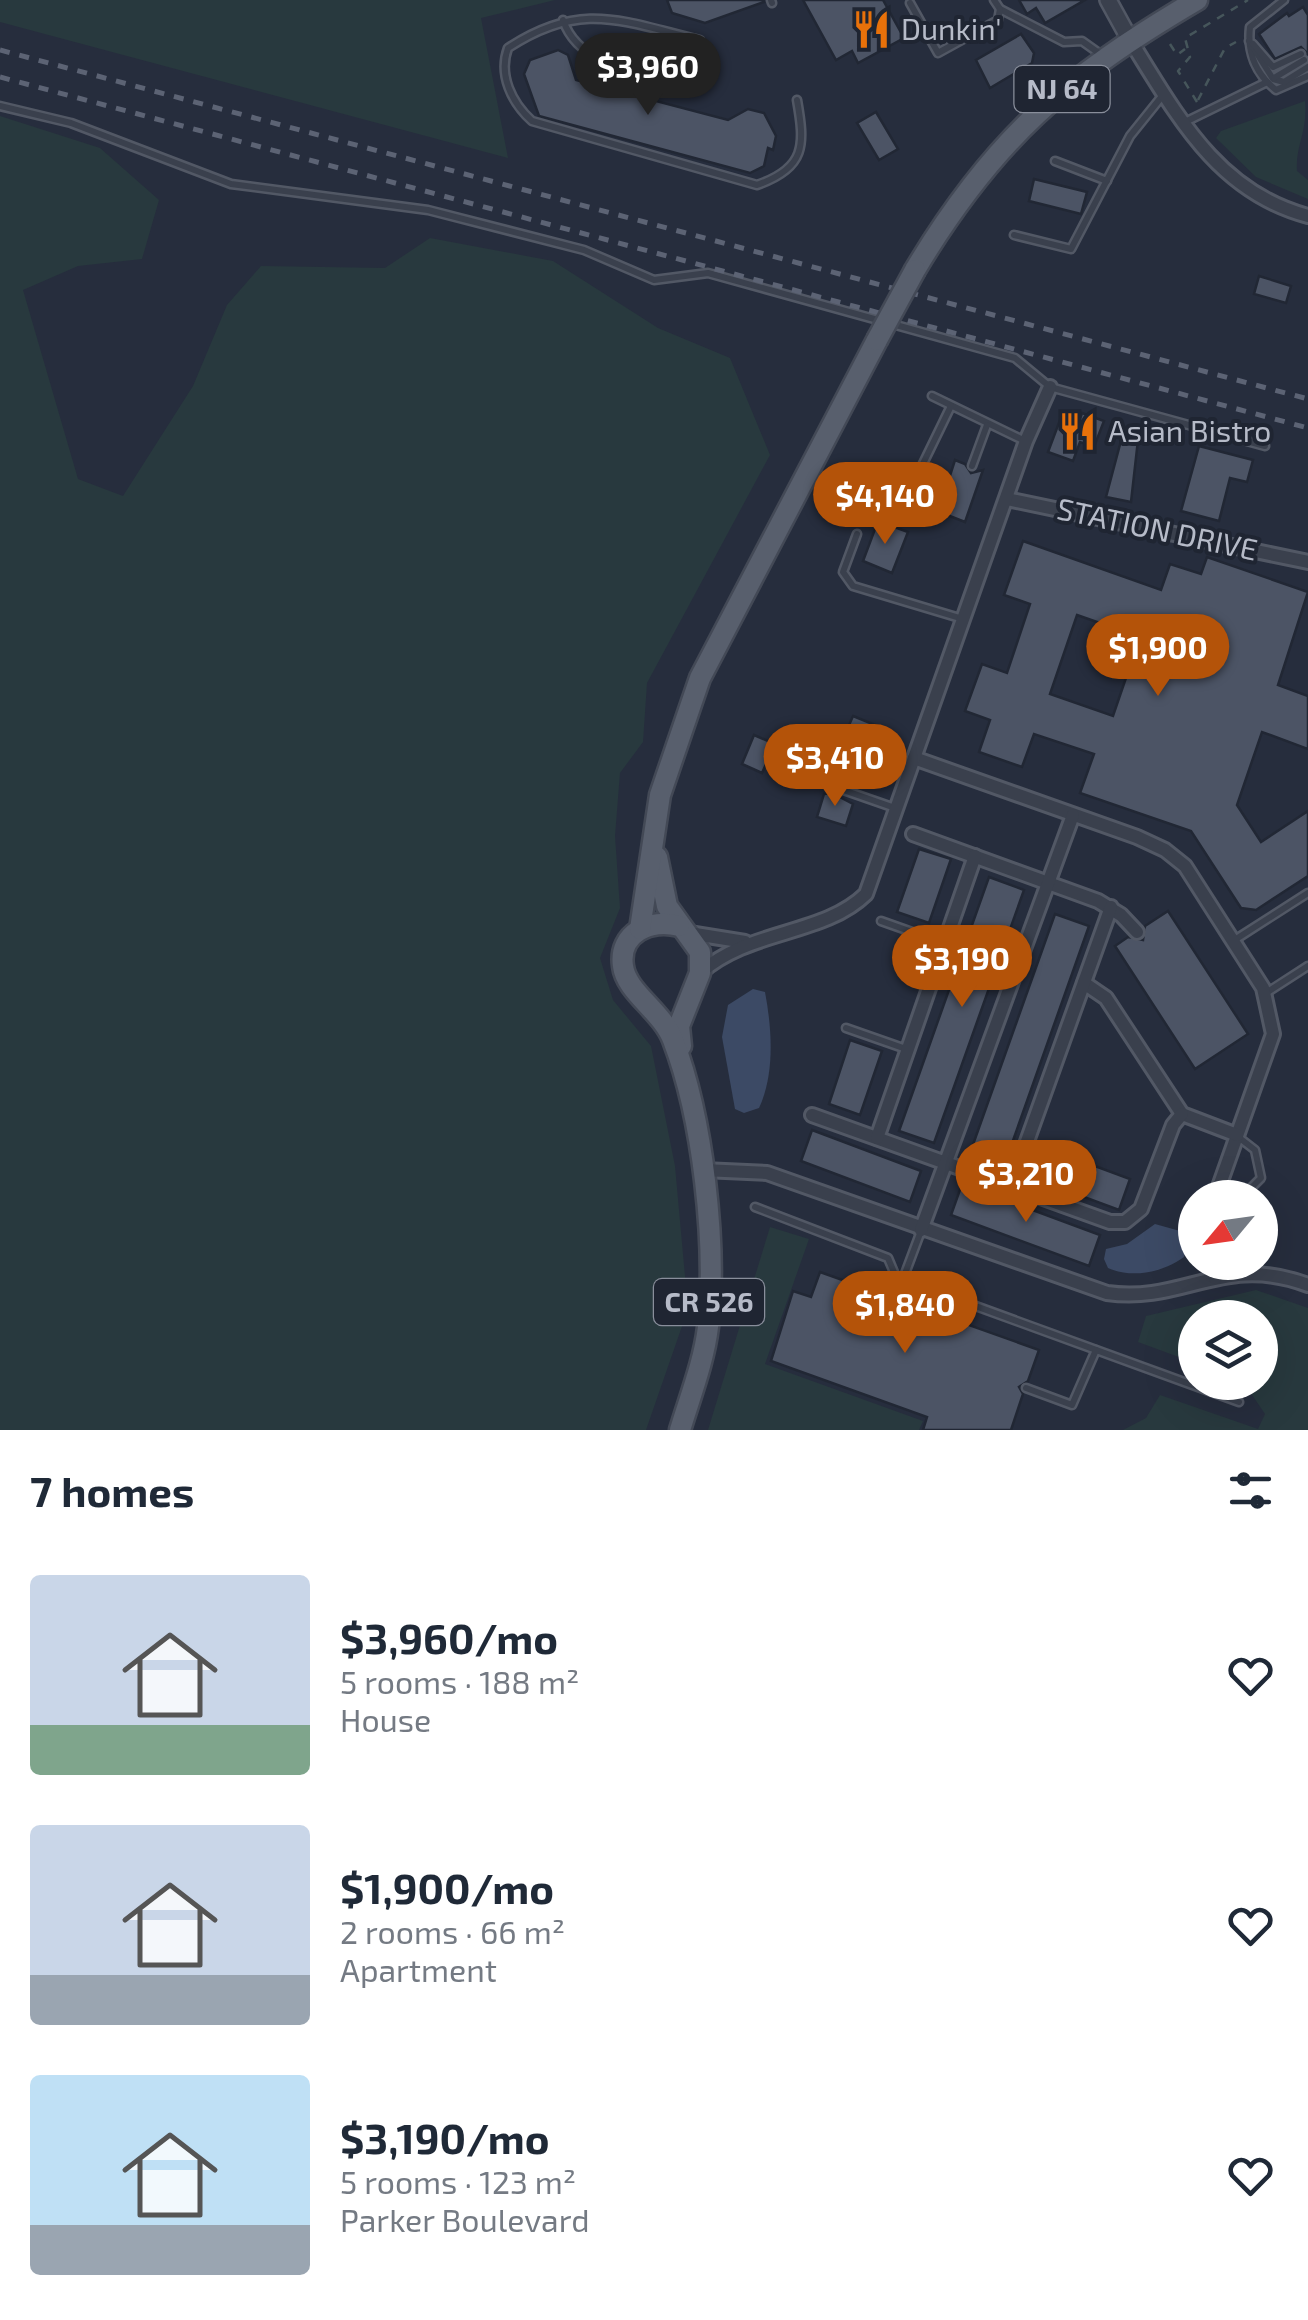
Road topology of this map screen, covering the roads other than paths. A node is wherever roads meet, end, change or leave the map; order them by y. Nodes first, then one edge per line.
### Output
1 (994, 0) edge
2 (1108, 0) edge
3 (1197, 0) edge
4 (1284, 0) edge
5 (912, 1) edge
6 (1000, 10) junction
7 (563, 20) junction
8 (1249, 37) junction
9 (1130, 40) junction
10 (1104, 57) junction
11 (1305, 60) edge
12 (1308, 76) edge
13 (1270, 80) junction
14 (1164, 95) junction
15 (797, 100) dead end
16 (0, 106) edge
17 (1183, 123) junction
18 (1056, 161) dead end
19 (1107, 181) junction
20 (1308, 216) edge
21 (1014, 235) dead end
22 (1050, 387) junction
23 (932, 396) dead end
24 (951, 406) junction
25 (988, 425) junction
26 (1026, 441) junction
27 (1265, 446) dead end
28 (972, 466) dead end
29 (943, 494) dead end
30 (1007, 498) junction
31 (857, 534) dead end
32 (1308, 562) edge
33 (964, 620) junction
34 (914, 758) junction
35 (810, 778) dead end
36 (896, 808) junction
37 (1073, 815) junction
38 (654, 830) junction
39 (913, 834) dead end
40 (974, 856) junction
41 (1048, 883) junction
42 (1308, 893) edge
43 (1112, 907) junction
44 (880, 921) dead end
45 (640, 929) junction
46 (684, 930) junction
47 (1137, 932) dead end
48 (1233, 940) junction
49 (747, 942) junction
50 (944, 944) junction
51 (1308, 966) edge
52 (697, 978) junction
53 (1084, 982) junction
54 (1265, 994) junction
55 (646, 998) junction
56 (846, 1028) dead end
57 (907, 1050) junction
58 (682, 1072) junction
59 (1182, 1114) junction
60 (812, 1115) dead end
61 (1237, 1135) junction
62 (876, 1138) junction
63 (944, 1162) junction
64 (703, 1170) junction
65 (1221, 1180) edge
66 (1259, 1180) edge
67 (1011, 1186) junction
68 (755, 1208) dead end
69 (921, 1230) junction
70 (1278, 1276) edge
71 (903, 1279) junction
72 (1207, 1280) edge
73 (1308, 1284) edge
74 (1096, 1350) junction
75 (1026, 1388) dead end
76 (1239, 1402) dead end
77 (680, 1430) edge

1 - 6 lane
2 - 9 street
3 - 9 main road
4 - 8 lane
5 - 6 lane
6 - 10 lane
7 - 7 lane
7 - 15 lane
8 - 11 lane
8 - 13 lane
9 - 10 main road, NJ 64
9 - 14 street
10 - 38 main road, NJ 64, bridge
11 - 13 lane
12 - 13 lane
13 - 17 lane
14 - 17 street
14 - 19 lane
16 - 22 lane
17 - 20 street
18 - 19 lane
19 - 21 lane
22 - 26 street
22 - 27 lane
23 - 24 lane
24 - 25 lane
24 - 29 lane
25 - 26 lane
25 - 28 lane
26 - 30 street
30 - 32 street, STATION DRIVE
30 - 33 street
31 - 33 lane
33 - 34 street
34 - 36 street
34 - 37 street
35 - 36 lane
36 - 49 street
37 - 41 street
37 - 48 street
38 - 45 main road, NJ 64
38 - 46 main road, NJ 64
39 - 40 street
40 - 41 street
40 - 50 street
41 - 43 street
41 - 63 street
42 - 48 lane
43 - 47 street
43 - 53 street
44 - 50 lane
45 - 46 main road
45 - 55 main road, CR 526
46 - 49 street
46 - 52 main road
48 - 54 street
49 - 52 street
50 - 57 street
51 - 54 lane
52 - 55 main road
52 - 58 main road, CR 526
53 - 59 street
53 - 67 street
54 - 61 street
55 - 58 main road, CR 526
56 - 57 lane
57 - 62 street
58 - 64 main road, CR 526
59 - 61 street
59 - 67 street
60 - 62 street
61 - 65 street
61 - 66 lane
62 - 63 street
63 - 67 street
63 - 69 street
64 - 69 street
64 - 77 main road, CR 526
68 - 71 lane
69 - 71 lane
69 - 72 street
70 - 73 street
71 - 74 lane
74 - 75 lane
74 - 76 lane

